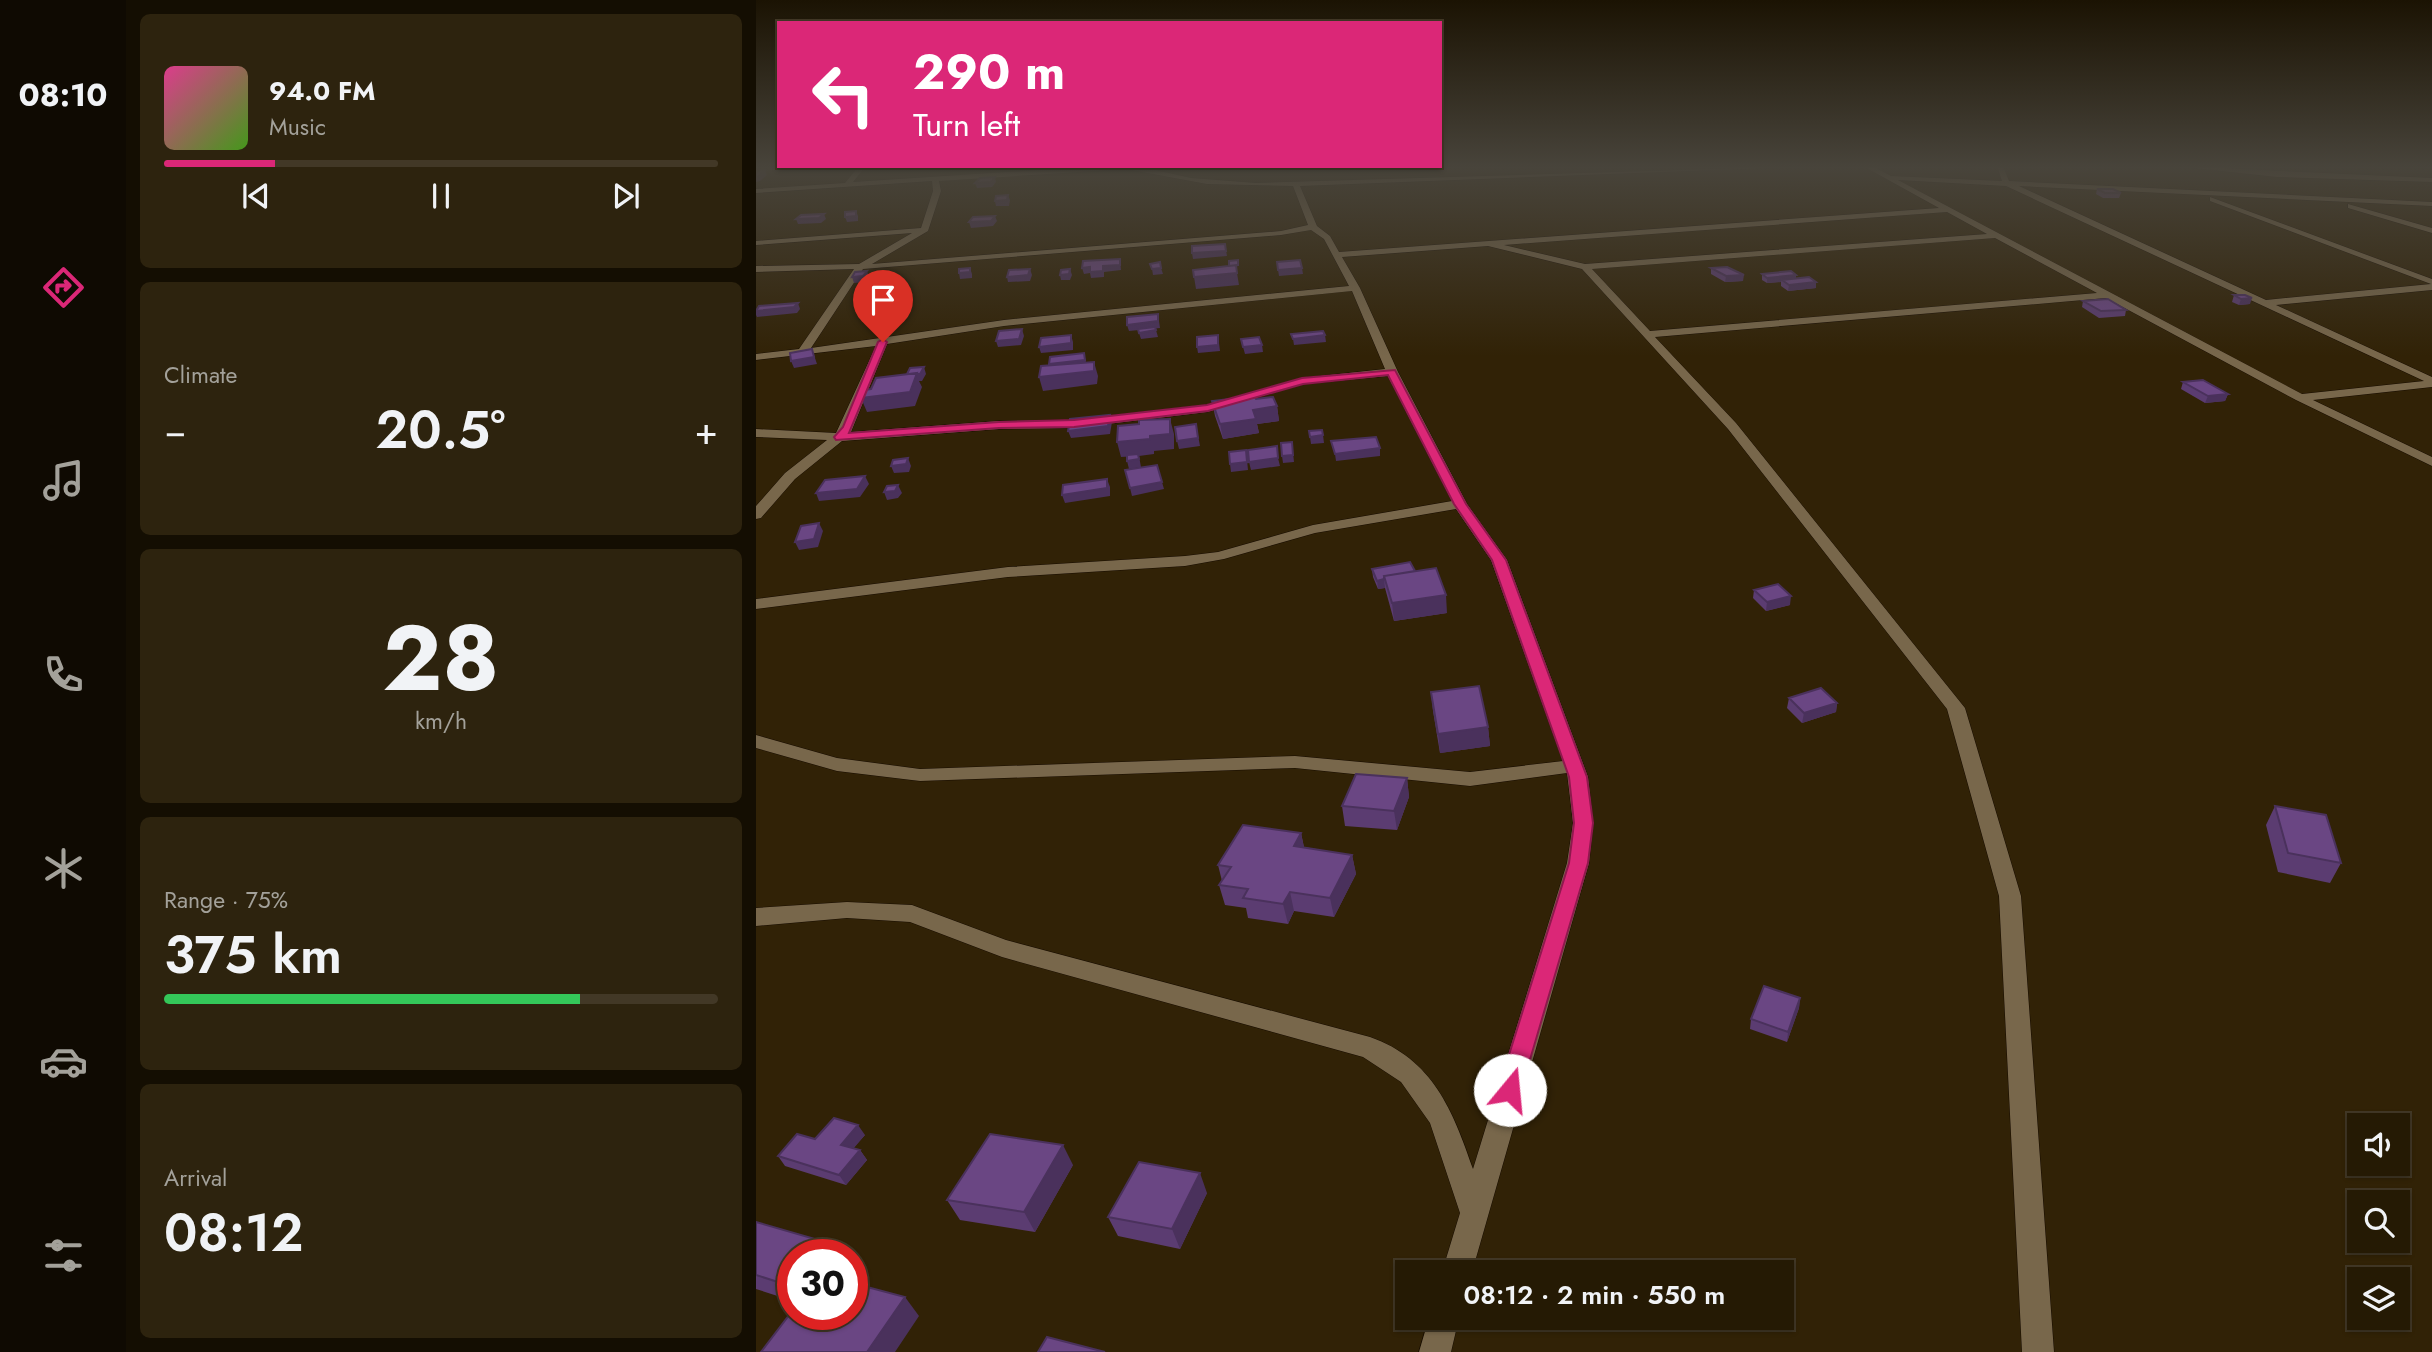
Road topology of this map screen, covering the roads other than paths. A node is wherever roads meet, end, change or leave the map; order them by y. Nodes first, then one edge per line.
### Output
1 (924, 229) edge
2 (925, 229) edge
3 (1299, 229) edge
4 (1316, 229) edge
5 (1689, 229) edge
6 (1983, 229) edge
7 (2105, 229) edge
8 (2291, 229) edge
9 (1996, 236) junction
10 (756, 243) edge
11 (1488, 244) junction
12 (1337, 255) junction
13 (860, 267) junction
14 (1585, 267) junction
15 (756, 269) edge
16 (2432, 285) edge
17 (1355, 288) junction
18 (2108, 295) junction
19 (2264, 303) junction
20 (1648, 334) junction
21 (883, 342) junction
22 (802, 353) junction
23 (756, 357) edge
24 (1392, 372) junction
25 (2432, 382) edge
26 (2300, 398) junction
27 (756, 433) edge
28 (840, 437) junction
29 (2432, 462) edge
30 (1460, 504) junction
31 (756, 515) edge
32 (756, 604) edge
33 (756, 741) edge
34 (1574, 766) junction
35 (756, 917) edge
36 (1474, 1212) junction
37 (1460, 1260) edge
38 (1441, 1330) edge
39 (1435, 1352) edge
40 (2038, 1352) edge

1 - 10 street
2 - 13 street
3 - 13 street
4 - 12 street
5 - 11 street
6 - 9 street
7 - 19 street
8 - 16 street
9 - 14 street
9 - 18 street
11 - 12 street
11 - 14 street
12 - 17 street
13 - 15 street
13 - 22 street
14 - 20 street
16 - 19 street
17 - 21 street
17 - 24 street
18 - 20 street
18 - 26 street
19 - 25 street
20 - 40 street
21 - 22 street
21 - 28 street
22 - 23 street
24 - 28 street
24 - 30 street
25 - 26 street
26 - 29 street
27 - 28 street
28 - 31 street
30 - 32 street
30 - 34 street
33 - 34 street
34 - 36 street
35 - 36 street
36 - 37 street
38 - 39 street

